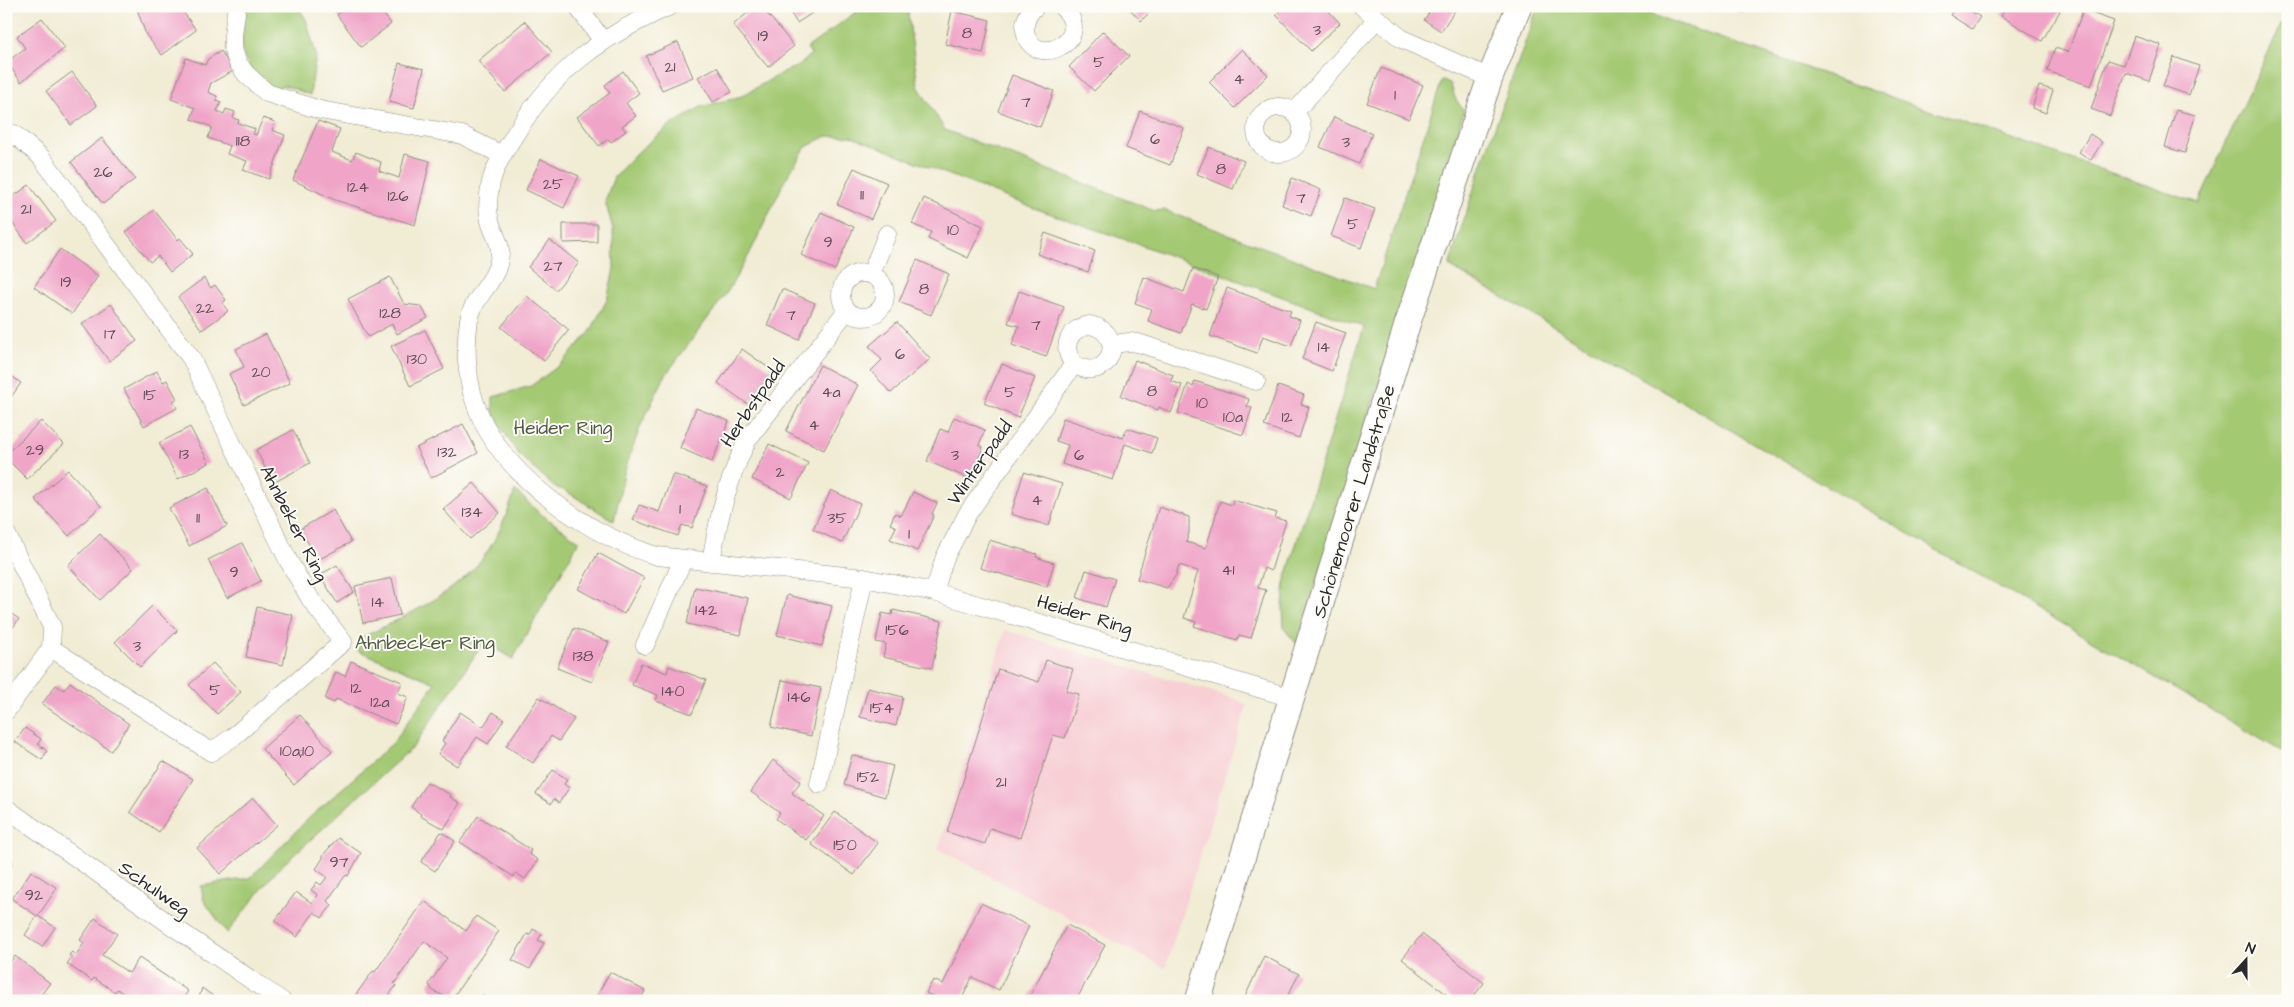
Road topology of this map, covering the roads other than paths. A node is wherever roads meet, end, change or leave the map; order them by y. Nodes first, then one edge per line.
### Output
1 (237, 6) edge
2 (577, 6) edge
3 (670, 6) edge
4 (1036, 6) edge
5 (1362, 6) edge
6 (1519, 6) edge
7 (1066, 8) edge
8 (1376, 20) junction
9 (603, 41) junction
10 (1490, 78) junction
11 (1294, 113) dead end
12 (6, 140) edge
13 (502, 155) junction
14 (887, 234) dead end
15 (871, 274) junction
16 (846, 310) junction
17 (1111, 344) junction
18 (1074, 364) junction
19 (1256, 381) dead end
20 (6, 533) edge
21 (683, 560) junction
22 (711, 562) junction
23 (864, 578) junction
24 (934, 592) junction
25 (644, 645) dead end
26 (51, 648) junction
27 (1292, 698) junction
28 (6, 711) edge
29 (819, 784) dead end
30 (6, 808) edge
31 (282, 1001) edge
32 (1198, 1001) edge

1 - 13 street
2 - 9 street
3 - 9 street, Heider Ring
4 - 7 street
5 - 8 street
6 - 10 street, Schönemoorer Landstraße
8 - 10 street
8 - 11 street
9 - 13 street, Heider Ring
10 - 27 street, Schönemoorer Landstraße
12 - 26 street, Ahnbeker Ring
13 - 21 street, Heider Ring
14 - 15 street
15 - 16 street
15 - 16 street
16 - 22 street, Herbstpadd
17 - 18 street
17 - 18 street
17 - 19 street
18 - 24 street, Winterpadd
20 - 26 street
21 - 22 street, Heider Ring
21 - 25 street
22 - 23 street, Heider Ring
23 - 24 street, Heider Ring
23 - 29 street
24 - 27 street, Heider Ring
26 - 28 street
27 - 32 street, Schönemoorer Landstraße
30 - 31 street, Schulweg

